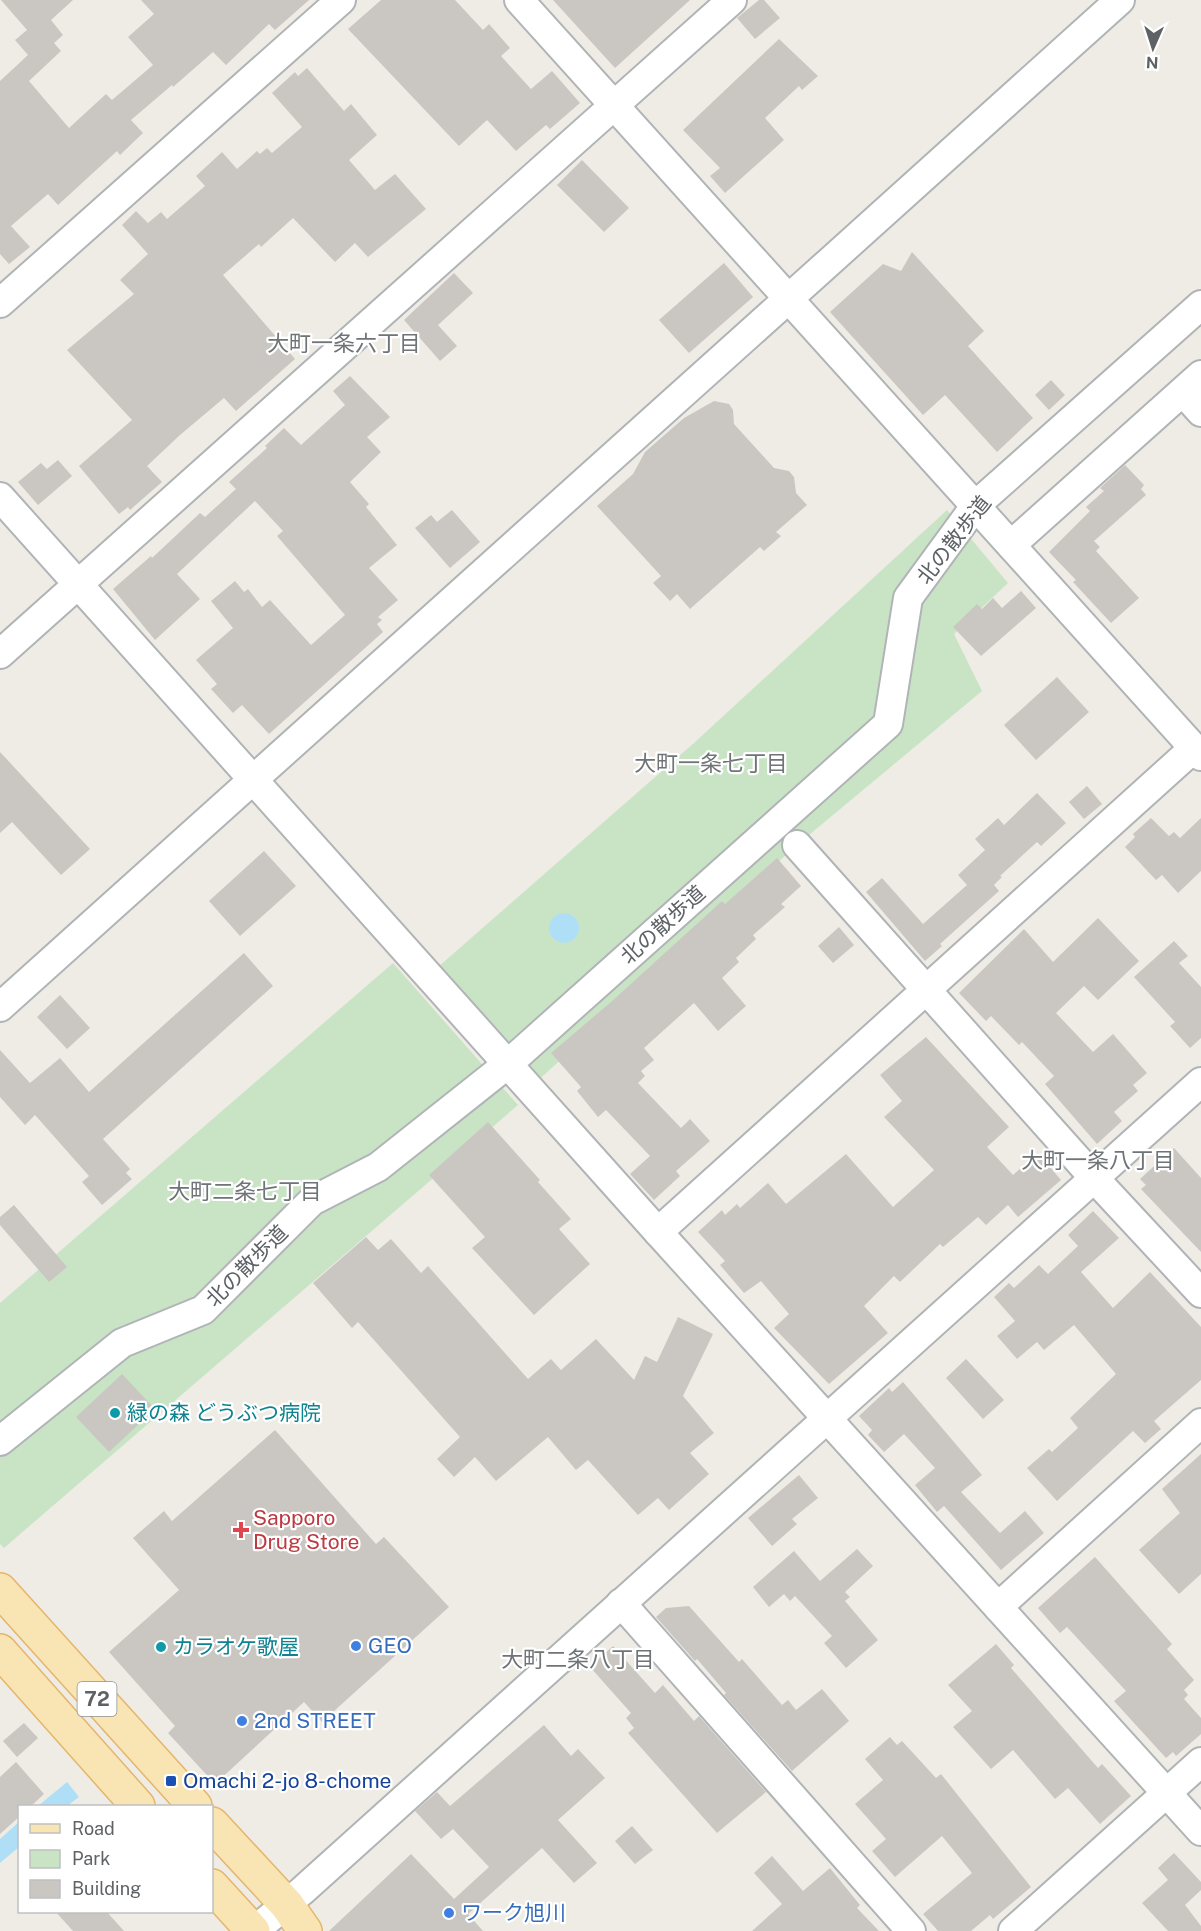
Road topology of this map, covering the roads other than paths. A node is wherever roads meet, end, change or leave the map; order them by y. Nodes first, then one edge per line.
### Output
1 (341, 0) edge
2 (519, 0) edge
3 (732, 0) edge
4 (1120, 0) edge
5 (614, 106) junction
6 (789, 299) junction
7 (0, 303) edge
8 (1201, 305) edge
9 (1195, 393) edge
10 (0, 496) edge
11 (976, 505) junction
12 (1011, 545) junction
13 (79, 583) junction
14 (0, 654) edge
15 (1197, 752) edge
16 (252, 777) junction
17 (797, 845) dead end
18 (927, 991) junction
19 (0, 1007) edge
20 (509, 1063) junction
21 (1201, 1082) edge
22 (1095, 1179) junction
23 (658, 1232) junction
24 (1201, 1293) edge
25 (830, 1418) junction
26 (1201, 1423) edge
27 (0, 1441) edge
28 (0, 1590) edge
29 (621, 1603) junction
30 (998, 1607) junction
31 (0, 1652) edge
32 (1201, 1762) edge
33 (1167, 1793) junction
34 (137, 1805) edge
35 (194, 1805) edge
36 (213, 1825) edge
37 (1201, 1831) edge
38 (213, 1887) edge
39 (296, 1918) edge
40 (253, 1931) edge
41 (911, 1931) edge
42 (1013, 1931) edge

1 - 7 street
2 - 5 street
3 - 5 street
4 - 6 street
5 - 6 street
5 - 13 street
6 - 11 street
6 - 16 street
8 - 11 street, 北の散歩道
9 - 12 street
10 - 13 street
11 - 12 street
11 - 20 street, 北の散歩道
12 - 15 street
13 - 14 street
13 - 16 street
15 - 18 street
16 - 19 street
16 - 20 street
17 - 18 street
18 - 22 street
18 - 23 street
20 - 23 street
20 - 27 street, 北の散歩道
21 - 22 street
22 - 24 street
22 - 25 street
23 - 25 street
25 - 29 street
25 - 30 street
26 - 30 street
28 - 35 main road, 72
29 - 39 street
29 - 41 street
30 - 33 street
31 - 34 main road, 72
32 - 33 street
33 - 37 street
33 - 42 street
36 - 39 main road
38 - 40 main road
39 - 40 street

